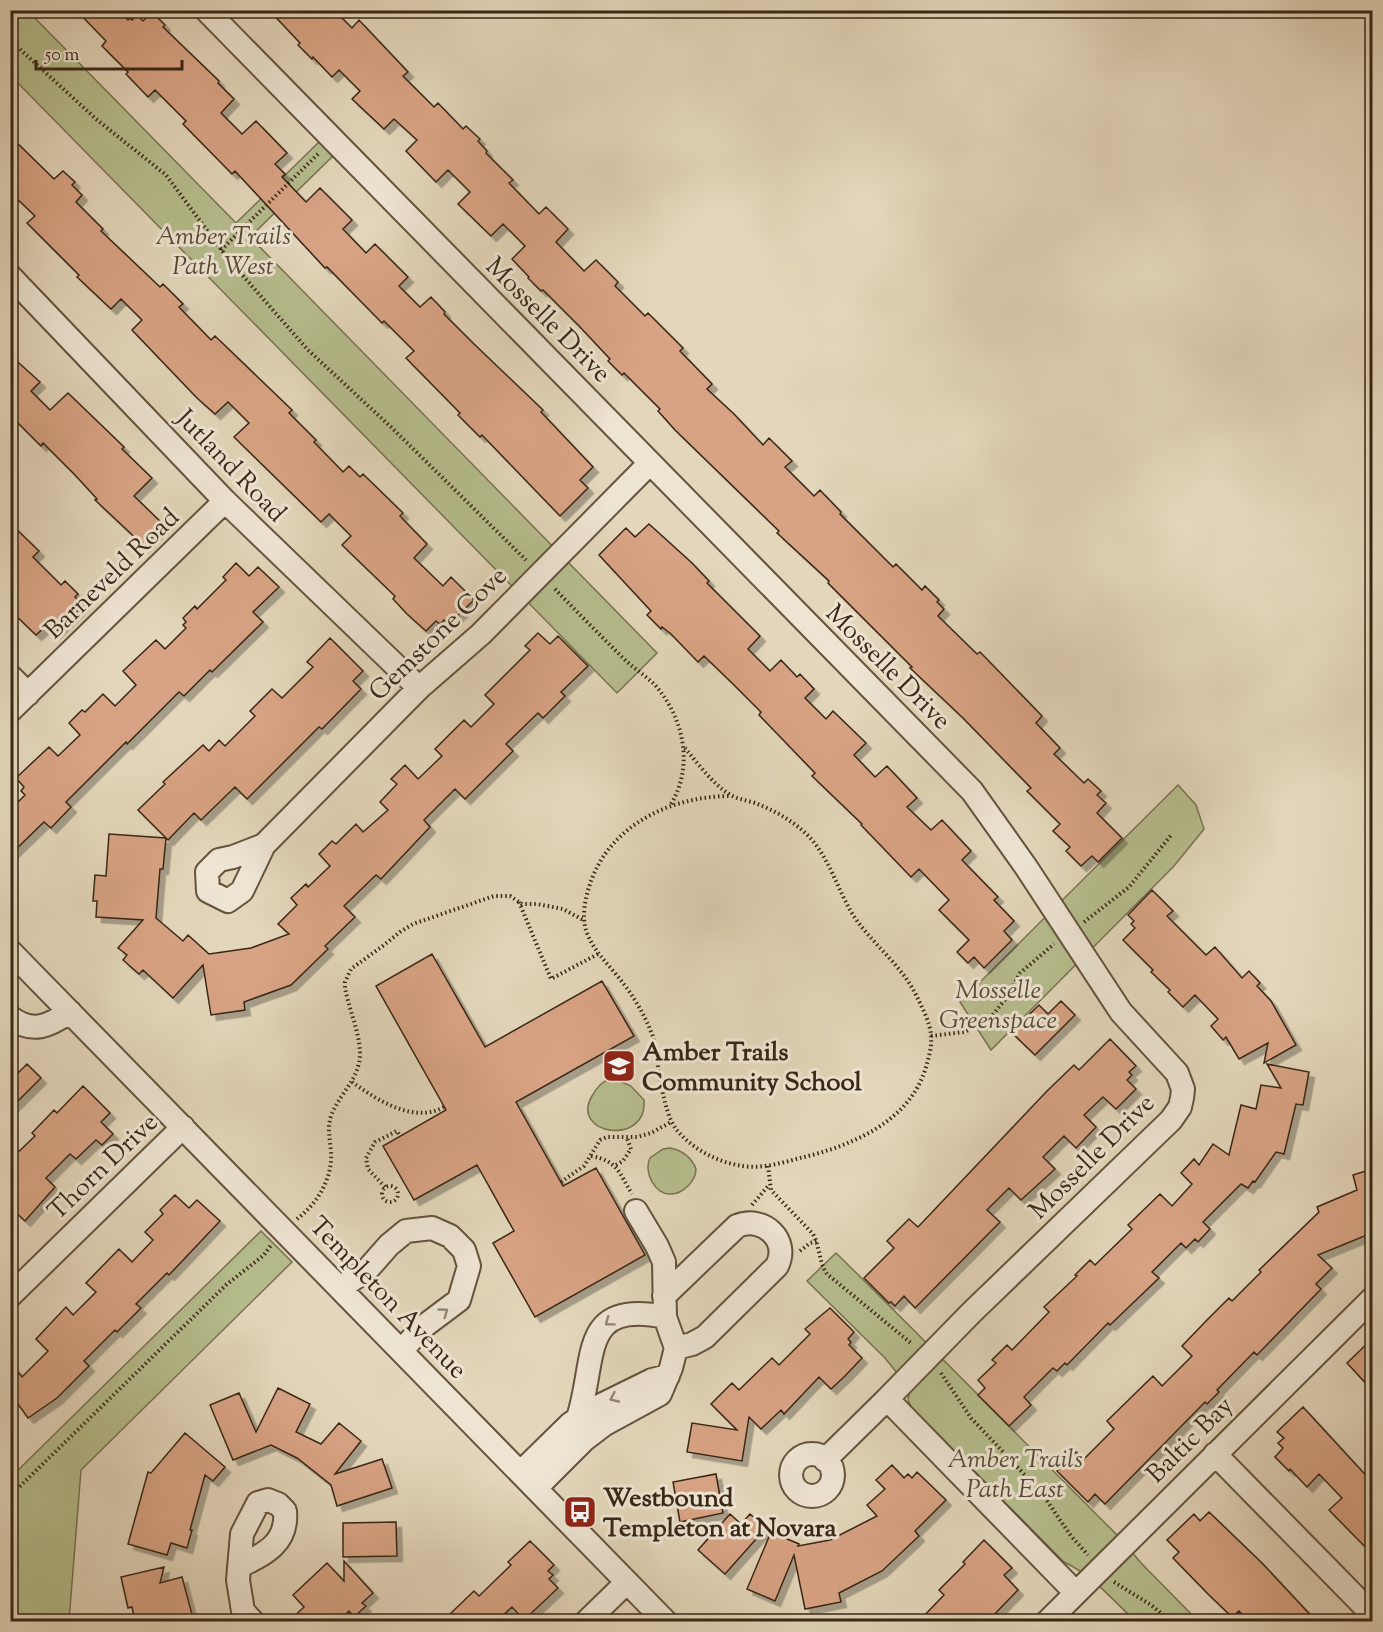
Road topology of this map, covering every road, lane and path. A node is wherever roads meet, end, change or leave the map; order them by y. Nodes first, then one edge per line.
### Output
1 (206, 10) edge
2 (10, 40) edge
3 (332, 140) junction
4 (221, 250) junction
5 (10, 276) edge
6 (650, 463) junction
7 (225, 501) junction
8 (540, 574) junction
9 (10, 676) edge
10 (419, 688) junction
11 (28, 694) junction
12 (10, 711) edge
13 (685, 748) junction
14 (731, 796) junction
15 (670, 806) junction
16 (264, 845) dead end
17 (519, 902) junction
18 (585, 921) junction
19 (10, 951) edge
20 (598, 954) junction
21 (70, 1012) junction
22 (10, 1017) edge
23 (352, 1082) junction
24 (444, 1107) dead end
25 (672, 1122) junction
26 (183, 1127) junction
27 (400, 1136) dead end
28 (627, 1138) junction
29 (591, 1156) junction
30 (616, 1165) junction
31 (561, 1182) dead end
32 (385, 1187) junction
33 (636, 1211) joint
34 (283, 1229) junction
35 (340, 1288) junction
36 (10, 1296) edge
37 (1372, 1299) edge
38 (664, 1307) junction
39 (676, 1348) junction
40 (401, 1350) junction
41 (668, 1376) junction
42 (887, 1399) junction
43 (578, 1418) junction
44 (1215, 1454) junction
45 (825, 1460) dead end
46 (528, 1480) junction
47 (10, 1496) edge
48 (240, 1566) dead end
49 (1101, 1568) junction
50 (627, 1582) junction
51 (1076, 1593) junction
52 (1372, 1614) edge
53 (253, 1622) edge
54 (586, 1622) edge
55 (666, 1622) edge
56 (1047, 1622) edge
57 (1172, 1622) edge

1 - 3 street, Mosselle Drive
2 - 4 path
3 - 4 path
3 - 6 street, Mosselle Drive
4 - 8 path
5 - 7 street, Jutland Road
6 - 8 street, Gemstone Cove
6 - 42 street, Mosselle Drive
7 - 10 street, Jutland Road
7 - 11 street, Barneveld Road
8 - 10 street, Gemstone Cove
8 - 13 path
9 - 11 street
10 - 16 street, Gemstone Cove
11 - 12 street, Barneveld Road
13 - 14 path
13 - 15 path
14 - 15 path
14 - 25 path
15 - 18 path
17 - 18 path
17 - 20 path
17 - 23 path
18 - 20 path
19 - 21 street, Templeton Avenue
20 - 25 path
21 - 22 street
21 - 26 street, Templeton Avenue
23 - 24 path
23 - 34 path
25 - 28 path
26 - 34 street, Templeton Avenue
26 - 36 street, Thorn Drive
27 - 32 path
28 - 29 path
28 - 30 path
29 - 30 path
29 - 31 path
30 - 33 path
32 - 32 path
33 - 38 street
34 - 35 street, Templeton Avenue
34 - 47 path
35 - 40 street, Templeton Avenue
40 -> 35 street
37 - 44 street, Baltic Bay
38 - 39 street
38 - 39 street
38 -> 43 street
39 - 41 street
40 - 46 street, Templeton Avenue
41 -> 43 street
41 - 46 street
42 - 45 street, Mosselle Drive
42 - 51 street
43 - 46 street
44 - 49 street, Baltic Bay
44 - 52 street
46 - 50 street, Templeton Avenue
48 - 53 street
49 - 51 street, Baltic Bay
49 - 57 path
50 - 54 street
50 - 55 street, Templeton Avenue
51 - 56 street, Baltic Bay

